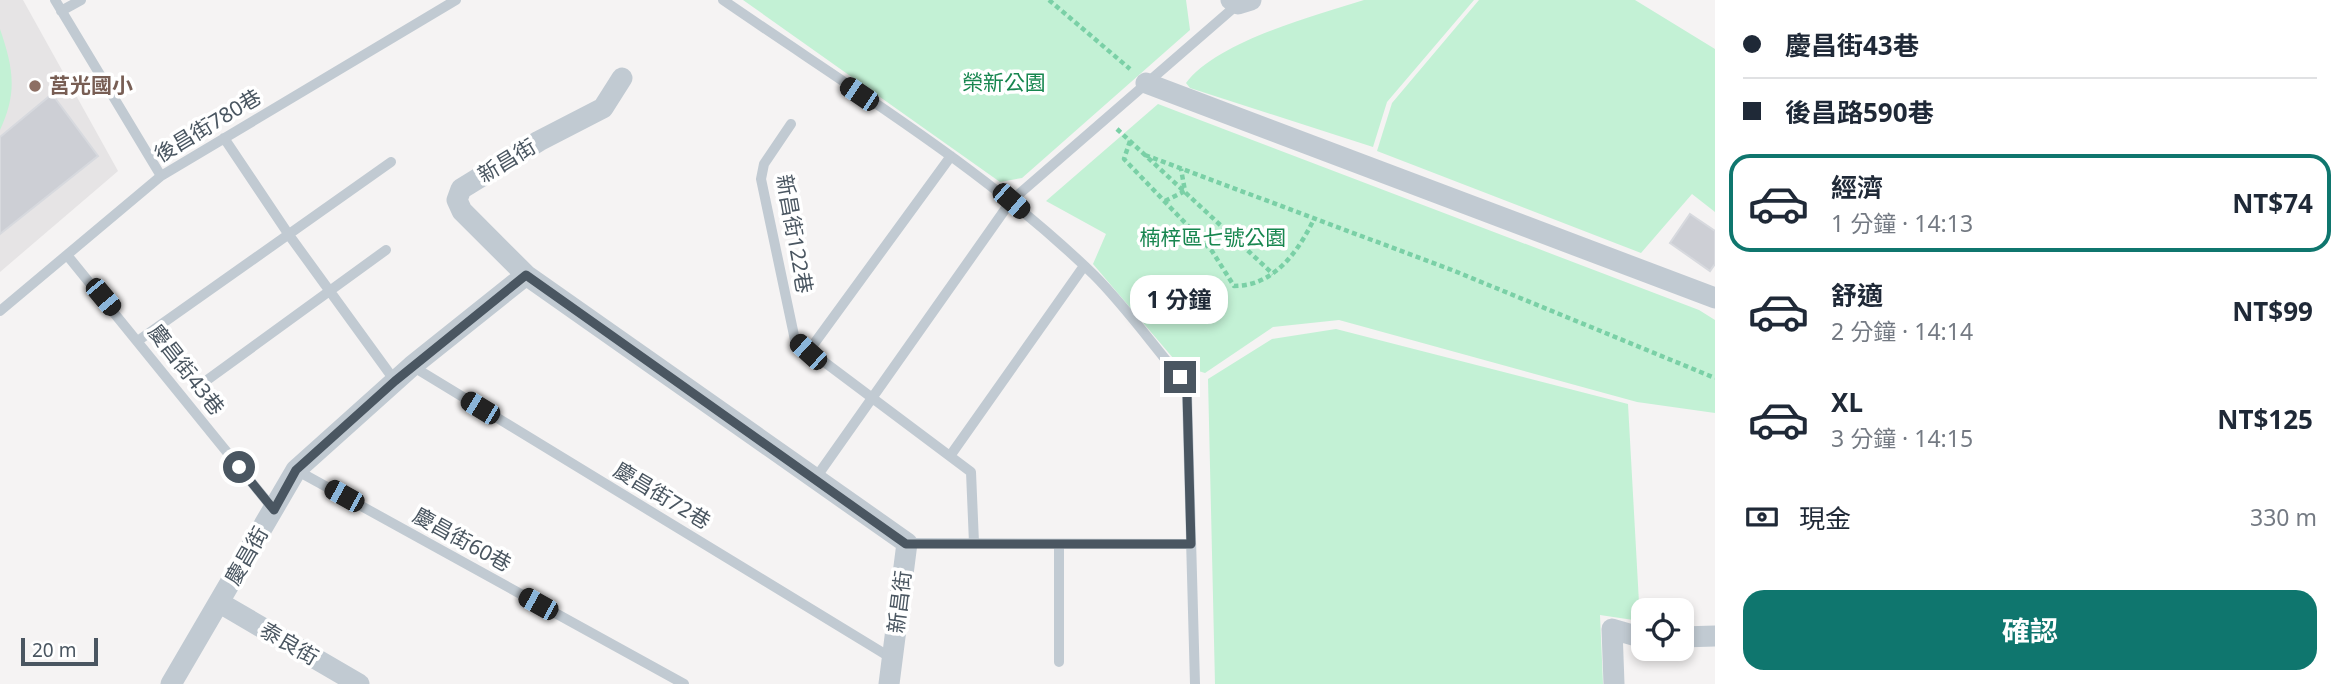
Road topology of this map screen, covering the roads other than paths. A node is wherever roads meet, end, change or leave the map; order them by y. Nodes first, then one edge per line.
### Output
1 (55, 0) edge
2 (81, 0) edge
3 (456, 0) edge
4 (723, 0) edge
5 (1240, 2) edge
6 (61, 11) junction
7 (622, 78) dead end
8 (1146, 83) junction
9 (791, 124) dead end
10 (224, 138) junction
11 (951, 156) junction
12 (391, 162) dead end
13 (161, 176) junction
14 (1011, 201) junction
15 (289, 235) junction
16 (386, 250) dead end
17 (67, 255) junction
18 (1084, 266) junction
19 (526, 275) junction
20 (329, 290) junction
21 (1715, 298) edge
22 (0, 311) edge
23 (138, 340) junction
24 (808, 352) junction
25 (412, 366) junction
26 (395, 381) junction
27 (204, 383) dead end
28 (871, 399) junction
29 (950, 456) junction
30 (296, 470) junction
31 (815, 479) junction
32 (274, 510) junction
33 (906, 544) junction
34 (974, 544) junction
35 (1059, 544) junction
36 (1191, 544) junction
37 (220, 603) junction
38 (1631, 635) edge
39 (1715, 636) edge
40 (1694, 637) edge
41 (893, 659) junction
42 (1059, 662) dead end
43 (171, 684) edge
44 (359, 684) edge
45 (684, 684) edge
46 (889, 684) edge
47 (1195, 684) edge
48 (1614, 684) edge

1 - 6 lane
2 - 6 lane
3 - 10 lane, 後昌街780巷
4 - 11 lane
5 - 8 lane
6 - 13 lane
7 - 19 street, 新昌街
8 - 14 lane
8 - 21 street
9 - 24 lane, 新昌街122巷
10 - 13 lane, 後昌街780巷
10 - 15 lane
11 - 14 lane
11 - 24 lane, 新昌街122巷
12 - 15 lane
13 - 17 lane, 後昌街780巷
14 - 18 lane
14 - 28 lane
15 - 20 lane
15 - 23 lane
16 - 20 lane
17 - 22 lane, 後昌街780巷
17 - 23 lane, 慶昌街43巷
18 - 29 lane
18 - 36 lane
19 - 25 street, 慶昌街
19 - 31 street, 新昌街
20 - 26 lane
20 - 27 lane
23 - 32 lane, 慶昌街43巷
24 - 28 lane, 新昌街122巷
25 - 26 street, 慶昌街
25 - 41 lane, 慶昌街72巷
26 - 30 street, 慶昌街
28 - 29 lane, 新昌街122巷
28 - 31 lane
29 - 34 lane, 新昌街122巷
30 - 32 street, 慶昌街
30 - 45 lane, 慶昌街60巷
31 - 33 street, 新昌街
32 - 37 street, 慶昌街
33 - 34 lane
33 - 41 street, 新昌街
34 - 35 lane
35 - 36 lane
35 - 42 lane
36 - 47 lane
37 - 43 street, 慶昌街
37 - 44 street, 泰良街
38 - 48 street
39 - 40 street
41 - 46 street, 新昌街

